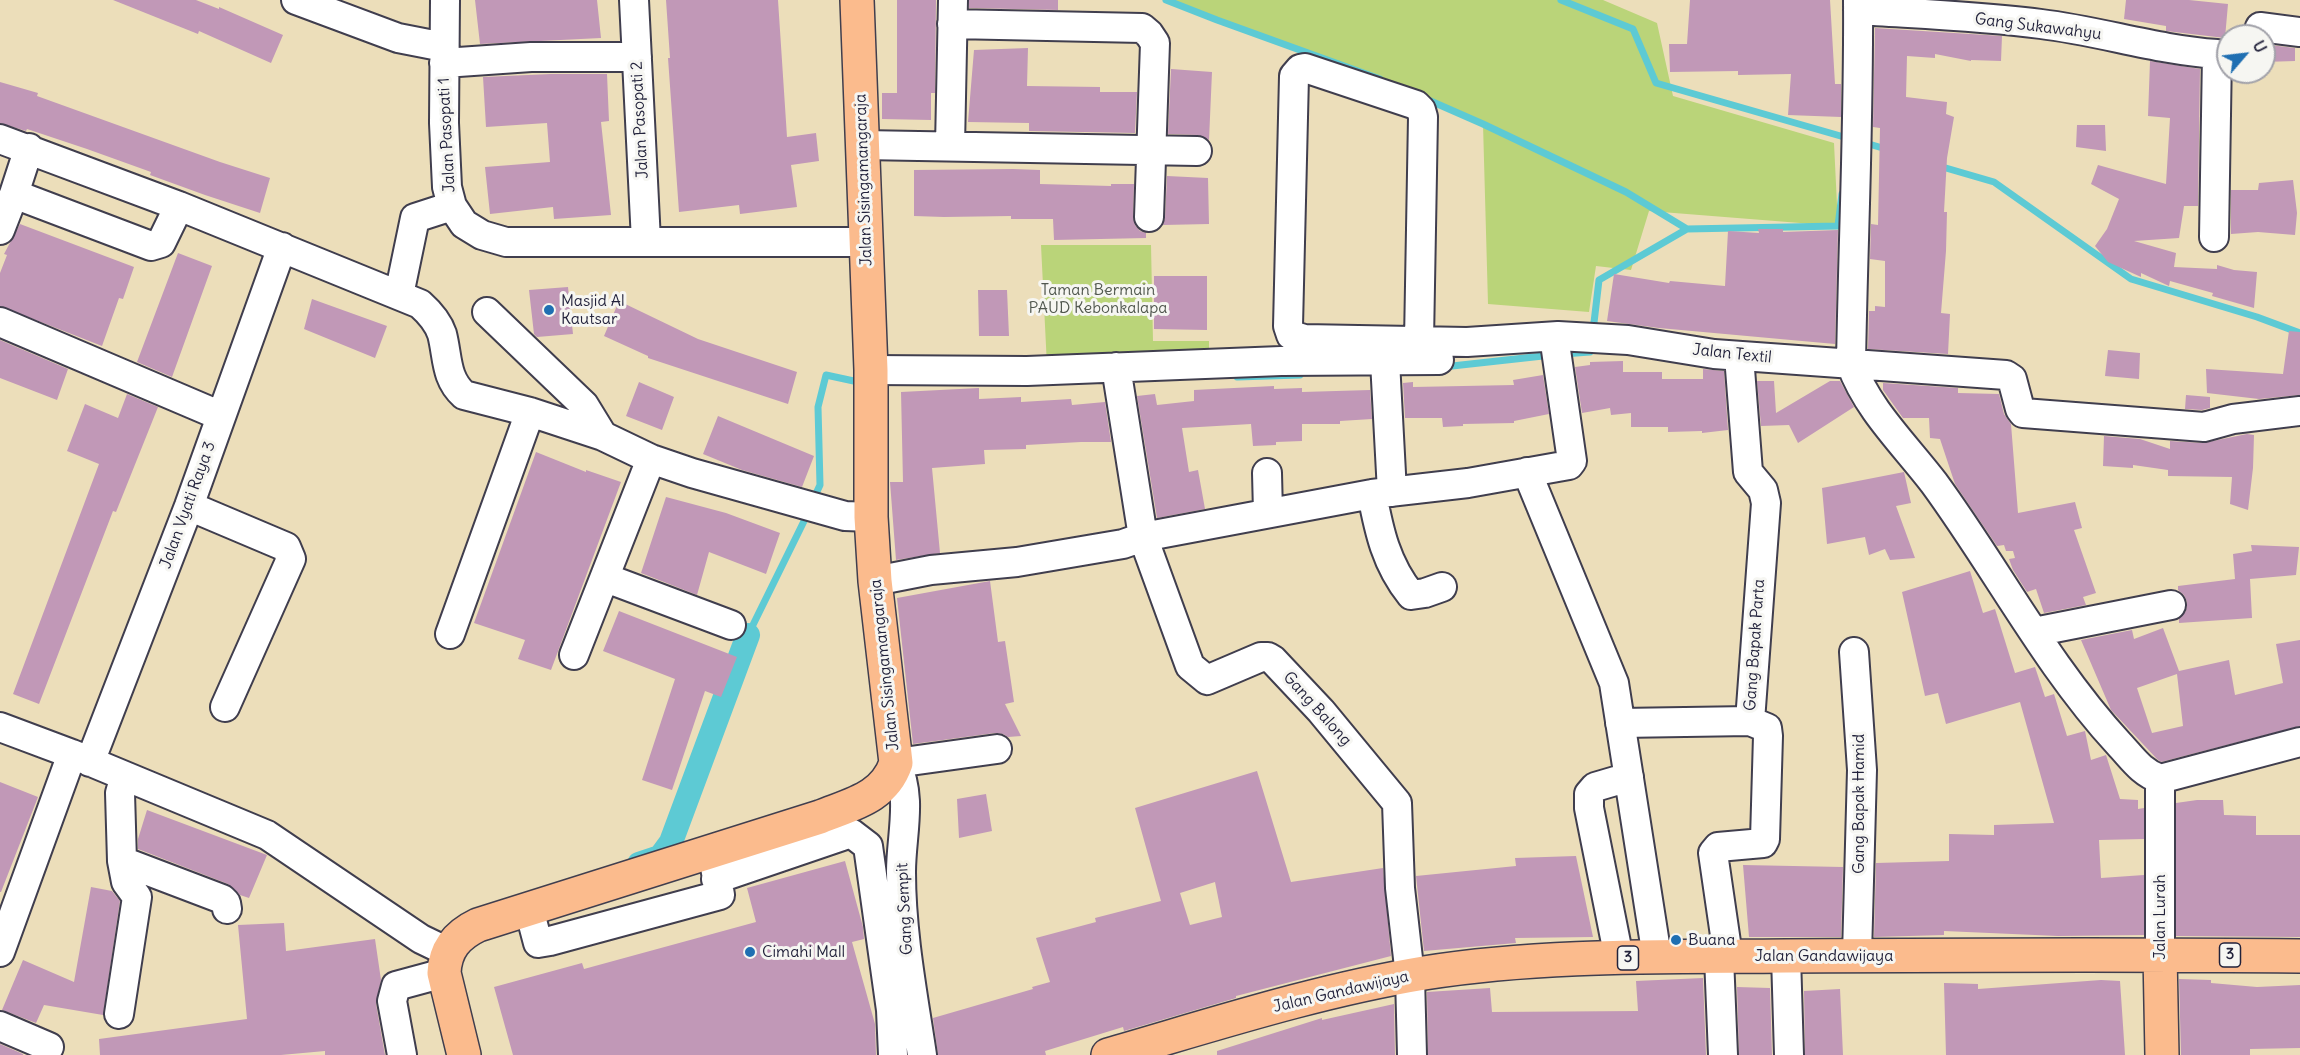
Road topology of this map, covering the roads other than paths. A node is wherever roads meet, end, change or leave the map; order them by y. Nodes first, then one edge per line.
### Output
1 (296, 0) edge
2 (446, 0) edge
3 (634, 0) edge
4 (857, 0) edge
5 (1858, 5) edge
6 (953, 12) edge
7 (2276, 29) edge
8 (2300, 32) edge
9 (2216, 52) edge
10 (444, 55) junction
11 (637, 57) junction
12 (2221, 84) edge
13 (0, 138) edge
14 (863, 145) junction
15 (950, 146) junction
16 (29, 148) junction
17 (1150, 151) junction
18 (1197, 151) dead end
19 (14, 194) junction
20 (179, 206) junction
21 (452, 206) junction
22 (1149, 217) dead end
23 (0, 230) edge
24 (2214, 237) dead end
25 (646, 241) junction
26 (866, 242) junction
27 (282, 247) junction
28 (399, 295) junction
29 (487, 312) dead end
30 (0, 322) edge
31 (1419, 340) junction
32 (1614, 340) junction
33 (1556, 350) junction
34 (1739, 356) junction
35 (1385, 361) junction
36 (1851, 364) junction
37 (1116, 367) junction
38 (871, 382) junction
39 (2300, 411) edge
40 (530, 412) junction
41 (221, 416) junction
42 (603, 436) junction
43 (651, 459) junction
44 (1267, 472) dead end
45 (1527, 472) junction
46 (1382, 493) junction
47 (189, 506) junction
48 (1268, 513) junction
49 (858, 517) junction
50 (1143, 537) junction
51 (606, 578) junction
52 (875, 581) junction
53 (1442, 586) dead end
54 (2171, 605) dead end
55 (731, 625) dead end
56 (2034, 632) junction
57 (450, 634) dead end
58 (1854, 652) dead end
59 (574, 655) dead end
60 (225, 707) dead end
61 (1750, 721) junction
62 (1620, 723) junction
63 (0, 727) edge
64 (2300, 742) edge
65 (997, 749) dead end
66 (81, 758) junction
67 (896, 763) junction
68 (125, 776) junction
69 (1629, 777) junction
70 (2160, 779) junction
71 (122, 861) junction
72 (713, 865) junction
73 (227, 909) dead end
74 (529, 909) junction
75 (0, 952) edge
76 (2160, 954) junction
77 (1857, 955) junction
78 (1724, 956) junction
79 (1786, 956) junction
80 (2300, 956) edge
81 (1657, 957) junction
82 (1619, 958) junction
83 (446, 963) junction
84 (1410, 976) junction
85 (119, 1014) dead end
86 (0, 1026) edge
87 (49, 1047) dead end
88 (402, 1055) edge
89 (464, 1055) edge
90 (893, 1055) edge
91 (922, 1055) edge
92 (1108, 1055) edge
93 (1412, 1055) edge
94 (1723, 1055) edge
95 (1789, 1055) edge
96 (2162, 1055) edge

1 - 10 street
2 - 10 street, Jalan Pasopati 1
3 - 11 street, Jalan Pasopati 2
4 - 14 main road, Jalan Sisingamangaraja
5 - 9 street, Gang Sukawahyu
5 - 36 street
6 - 15 street
6 - 17 street
7 - 8 street
10 - 11 street
10 - 21 street, Jalan Pasopati 1
11 - 25 street, Jalan Pasopati 2
12 - 24 street
13 - 16 street
14 - 15 street
14 - 26 main road, Jalan Sisingamangaraja
15 - 17 street
16 - 19 street
16 - 20 street
17 - 18 street
17 - 22 street
19 - 20 street
19 - 23 street
20 - 27 street
21 - 25 street, Jalan Pasopati 1
21 - 28 street
25 - 26 street, Jalan Pasopati 1
26 - 38 main road, Jalan Sisingamangaraja
27 - 28 street
27 - 41 street, Jalan Vyati Raya 3
28 - 40 street
29 - 42 street
30 - 41 street
31 - 31 street
31 - 32 street
32 - 33 street
32 - 34 street, Jalan Textil
33 - 35 street
33 - 45 street
34 - 36 street, Jalan Textil
34 - 61 street, Gang Bapak Parta
35 - 37 street
35 - 46 street
36 - 39 street, Jalan Textil
36 - 56 street
37 - 38 street
37 - 50 street
38 - 49 main road, Jalan Sisingamangaraja
40 - 42 street
40 - 57 street
41 - 47 street, Jalan Vyati Raya 3
42 - 43 street
43 - 49 street
43 - 51 street
44 - 48 street
45 - 46 street
45 - 62 street
46 - 48 street
46 - 53 street
47 - 60 street
47 - 66 street, Jalan Vyati Raya 3
48 - 50 street
49 - 52 main road, Jalan Sisingamangaraja
50 - 52 street
50 - 84 street, Gang Balong
51 - 55 street
51 - 59 street
52 - 67 main road, Jalan Sisingamangaraja
54 - 56 street
56 - 70 street
58 - 77 street, Gang Bapak Hamid
61 - 62 street
61 - 78 street, Gang Bapak Parta
62 - 69 street
63 - 66 street
64 - 70 street
65 - 67 street
66 - 68 street
66 - 75 street, Jalan Vyati Raya 3
67 - 72 main road, Jalan Sisingamangaraja
67 - 91 street, Gang Sempit
68 - 71 street
68 - 83 street
69 - 81 street
69 - 82 street
70 - 76 street, Jalan Lurah
71 - 73 street
71 - 85 street
72 - 74 main road, Jalan Sisingamangaraja
72 - 74 street
72 - 90 street
74 - 83 main road, Jalan Sisingamangaraja
76 - 77 main road, Jalan Gandawijaya / 3
76 - 80 main road, Jalan Gandawijaya / 3
76 - 96 main road, Jalan Lurah
77 - 79 main road, Jalan Gandawijaya / 3
78 - 79 main road, Jalan Gandawijaya / 3
78 - 81 main road, Jalan Gandawijaya / 3
78 - 94 street
79 - 95 street
81 - 82 main road, Jalan Gandawijaya / 3
82 - 84 main road, Jalan Gandawijaya / 3
83 - 88 street
83 - 89 main road
84 - 92 main road, Jalan Gandawijaya / 3
84 - 93 street
86 - 87 street

